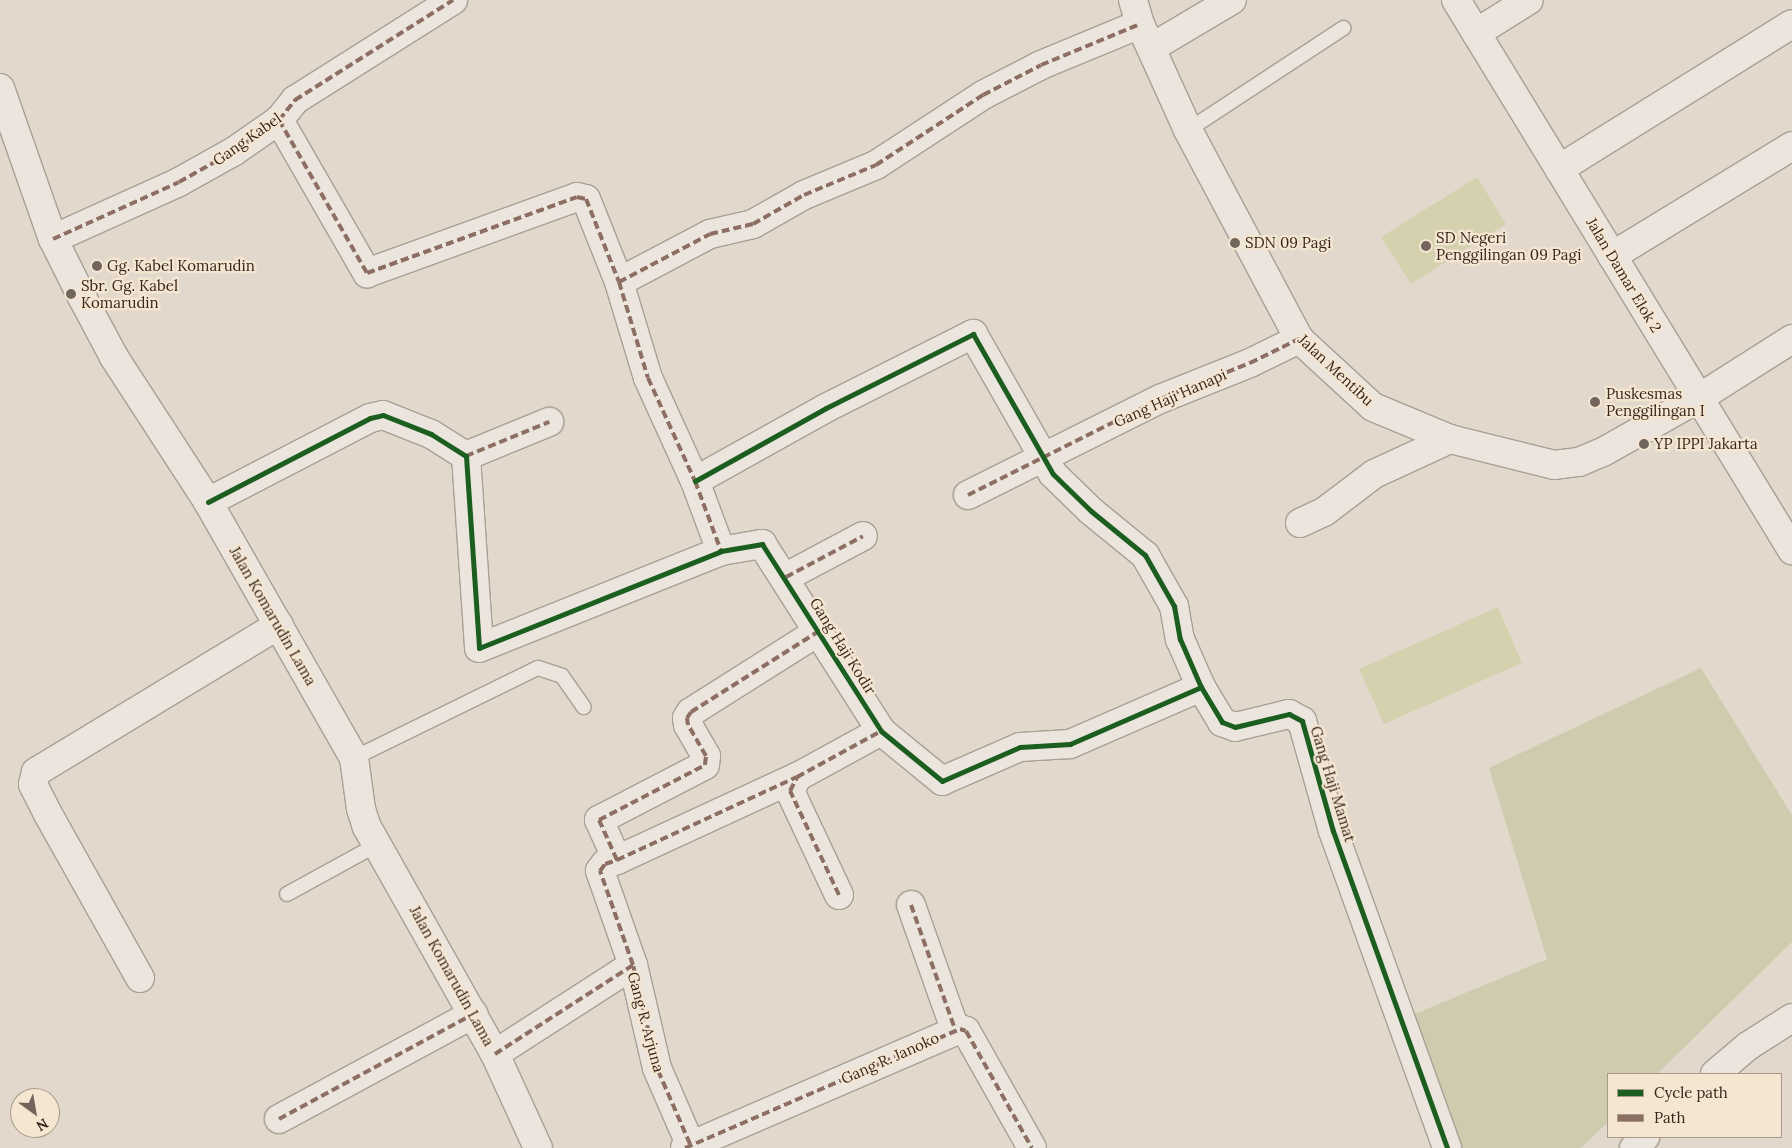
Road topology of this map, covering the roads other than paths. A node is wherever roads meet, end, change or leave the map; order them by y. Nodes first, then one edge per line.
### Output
1 (453, 0) edge
2 (1232, 0) edge
3 (1456, 0) edge
4 (1529, 0) edge
5 (1141, 24) edge
6 (1792, 24) edge
7 (1343, 28) dead end
8 (1476, 33) junction
9 (0, 88) edge
10 (279, 120) junction
11 (1188, 130) junction
12 (1792, 146) edge
13 (1559, 169) junction
14 (53, 239) junction
15 (1612, 256) junction
16 (619, 282) junction
17 (1299, 339) junction
18 (1792, 339) edge
19 (1699, 398) junction
20 (549, 422) dead end
21 (1450, 439) junction
22 (466, 456) junction
23 (1042, 458) junction
24 (694, 481) junction
25 (968, 495) dead end
26 (208, 502) junction
27 (1300, 522) dead end
28 (863, 536) dead end
29 (1791, 548) edge
30 (721, 551) junction
31 (786, 577) junction
32 (279, 625) junction
33 (819, 631) junction
34 (1201, 687) junction
35 (584, 707) dead end
36 (881, 732) junction
37 (354, 758) junction
38 (797, 776) junction
39 (378, 844) junction
40 (617, 860) junction
41 (287, 894) dead end
42 (839, 895) dead end
43 (912, 905) dead end
44 (633, 965) junction
45 (140, 978) dead end
46 (474, 1014) junction
47 (1792, 1018) edge
48 (955, 1029) junction
49 (495, 1054) junction
50 (1716, 1073) edge
51 (279, 1120) dead end
52 (1644, 1138) edge
53 (688, 1146) edge
54 (538, 1148) edge
55 (1032, 1148) edge
56 (1448, 1148) edge
57 (1634, 1148) edge

1 - 10 street, Gang Kabel
2 - 5 street
3 - 8 street, Jalan Damar Elok 2
4 - 8 street
5 - 11 street, Jalan Mentibu
5 - 16 street
6 - 13 street
7 - 11 lane
8 - 13 street, Jalan Damar Elok 2
9 - 14 street, Jalan Komarudin Lama
10 - 14 street, Gang Kabel
10 - 16 street
11 - 17 street, Jalan Mentibu
12 - 15 street
13 - 15 street, Jalan Damar Elok 2
14 - 26 street, Jalan Komarudin Lama
15 - 19 street, Jalan Damar Elok 2
16 - 24 street
17 - 21 street, Jalan Mentibu
17 - 23 street, Gang Haji Hanapi
18 - 19 street, Jalan Mentibu
19 - 21 street, Jalan Mentibu
19 - 29 street, Jalan Damar Elok 2
20 - 22 street
21 - 27 street
22 - 26 street
22 - 30 street
23 - 24 street, Gang Haji Mamat
23 - 25 street, Gang Haji Hanapi
23 - 34 street, Gang Haji Mamat
24 - 30 street
26 - 32 street, Jalan Komarudin Lama
28 - 31 street
30 - 31 street, Gang Haji Kodir
31 - 33 street, Gang Haji Kodir
32 - 37 street, Jalan Komarudin Lama
32 - 45 street
33 - 36 street, Gang Haji Kodir
33 - 40 street
34 - 36 street, Gang Haji Kodir
34 - 56 street, Gang Haji Mamat
35 - 37 lane
36 - 38 street
37 - 39 street, Jalan Komarudin Lama
38 - 40 street
38 - 42 street
39 - 41 lane
39 - 46 street, Jalan Komarudin Lama
40 - 44 street
43 - 48 street
44 - 49 street, Gang R. Arjuna
44 - 53 street, Gang R. Arjuna
46 - 49 street, Jalan Komarudin Lama
46 - 51 street
47 - 50 street
48 - 53 street, Gang R. Janoko
48 - 55 street, Gang R. Janoko
49 - 54 street, Jalan Komarudin Lama
52 - 57 street

